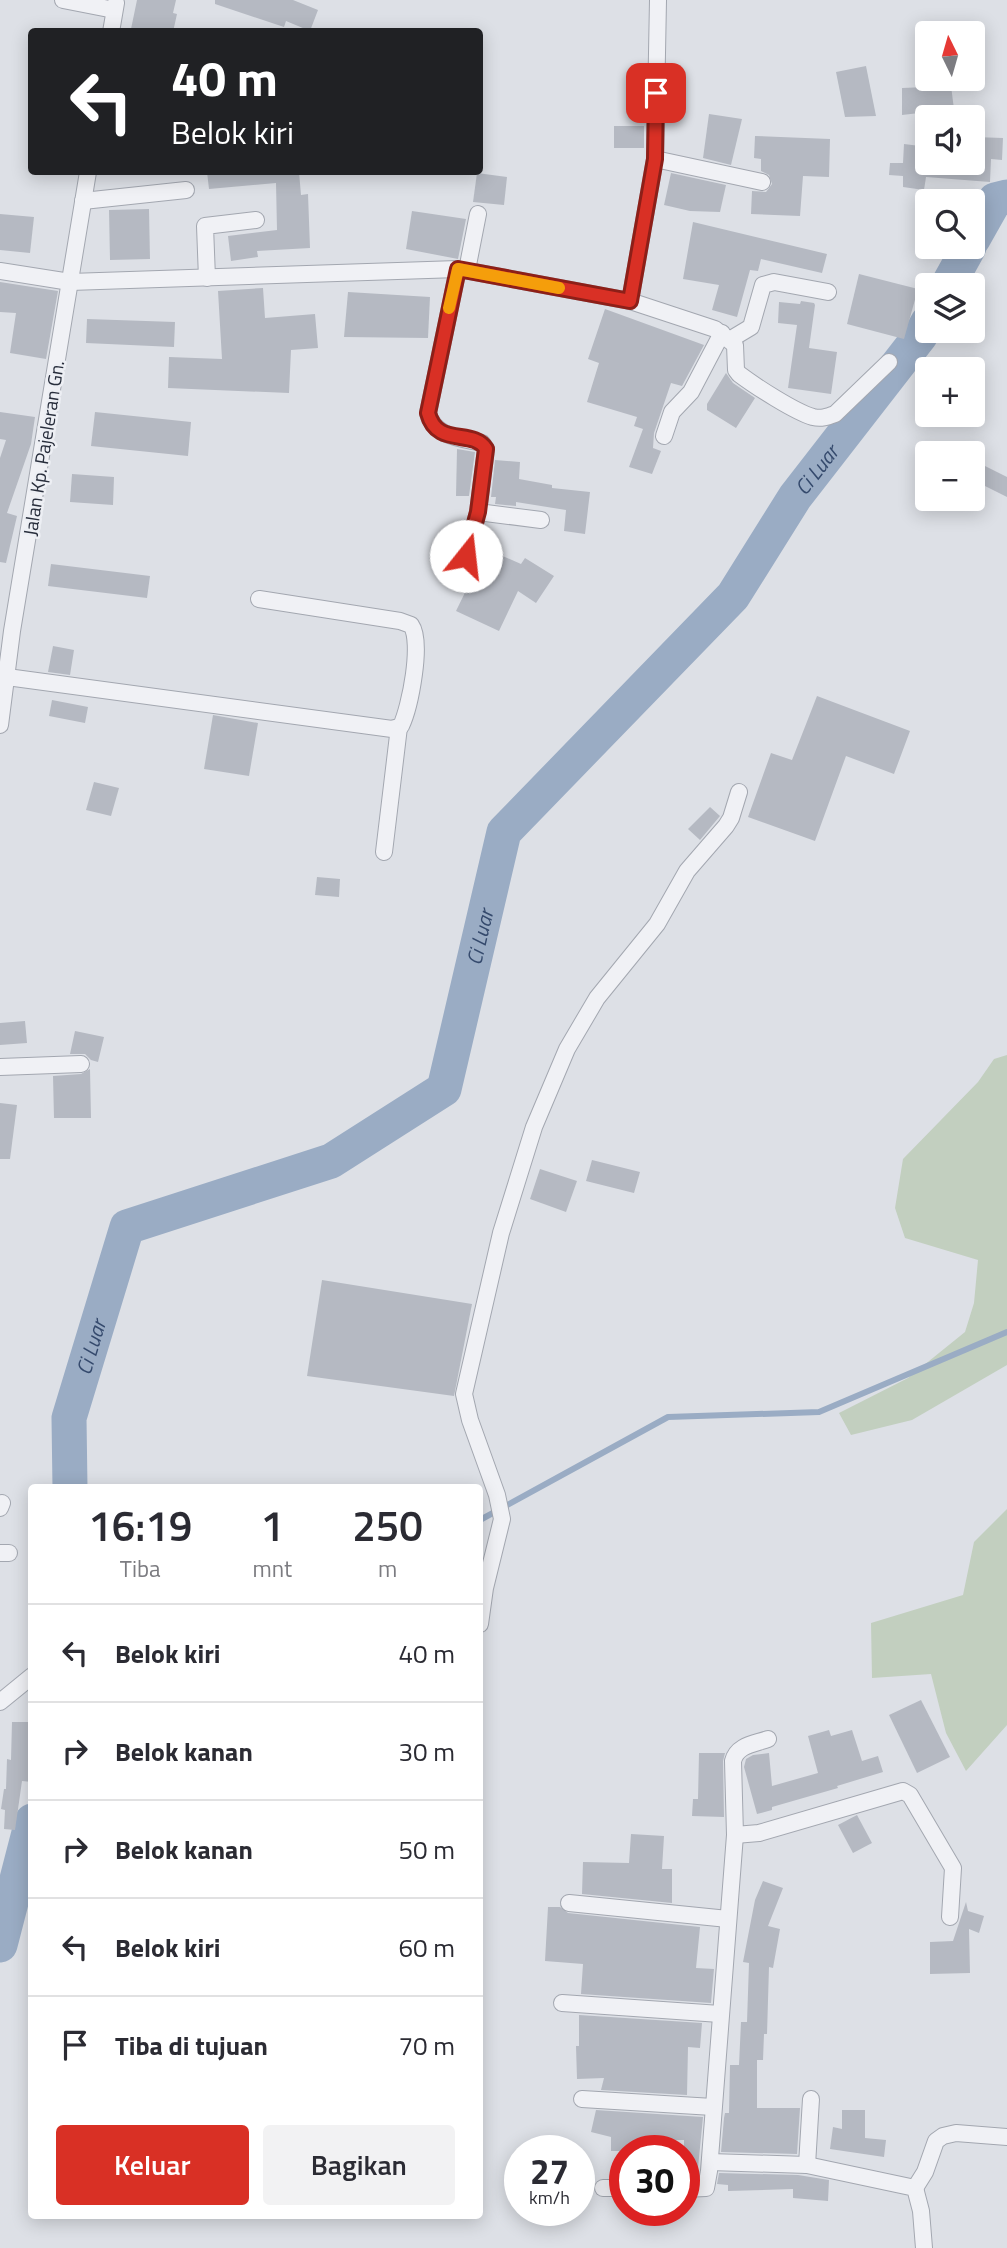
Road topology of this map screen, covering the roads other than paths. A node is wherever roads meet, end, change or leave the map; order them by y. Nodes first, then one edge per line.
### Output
1 (63, 0) edge
2 (658, 0) edge
3 (115, 5) edge
4 (112, 28) edge
5 (655, 159) junction
6 (87, 175) edge
7 (762, 182) dead end
8 (186, 190) dead end
9 (83, 201) junction
10 (478, 214) dead end
11 (256, 220) dead end
12 (462, 270) junction
13 (0, 271) edge
14 (207, 278) junction
15 (70, 282) junction
16 (828, 292) dead end
17 (630, 301) junction
18 (727, 336) junction
19 (889, 362) dead end
20 (664, 436) dead end
21 (478, 512) junction
22 (541, 520) dead end
23 (466, 556) dead end
24 (259, 599) dead end
25 (6, 630) edge
26 (7, 677) junction
27 (0, 724) edge
28 (399, 727) junction
29 (739, 792) dead end
30 (384, 852) dead end
31 (81, 1064) dead end
32 (0, 1067) edge
33 (483, 1602) edge
34 (28, 1679) edge
35 (0, 1702) edge
36 (768, 1739) dead end
37 (735, 1835) junction
38 (569, 1903) dead end
39 (950, 1917) dead end
40 (728, 1919) junction
41 (562, 2003) dead end
42 (720, 2014) junction
43 (582, 2099) dead end
44 (811, 2099) dead end
45 (713, 2107) junction
46 (1007, 2137) edge
47 (710, 2162) junction
48 (807, 2165) junction
49 (603, 2188) dead end
50 (609, 2188) edge
51 (700, 2188) edge
52 (915, 2188) junction
53 (925, 2248) edge

1 - 3 street
2 - 5 street
3 - 4 street
5 - 7 street
5 - 17 street
6 - 9 street, Jalan Kp. Pajeleran Gn.
8 - 9 street
9 - 15 street, Jalan Kp. Pajeleran Gn.
10 - 12 street
11 - 14 street
12 - 14 street
12 - 17 street
12 - 21 street
13 - 15 street
14 - 15 street
15 - 25 street, Jalan Kp. Pajeleran Gn.
16 - 18 street
17 - 18 street
18 - 19 street
18 - 20 street
21 - 22 street
21 - 23 street
24 - 28 street
25 - 26 street, Jalan Kp. Pajeleran Gn.
26 - 27 street, Jalan Kp. Pajeleran Gn.
26 - 28 street
28 - 30 street
29 - 33 street
31 - 32 street
34 - 35 street
36 - 37 street
37 - 39 street
37 - 40 street
38 - 40 street
40 - 42 street
41 - 42 street
42 - 45 street
43 - 45 street
44 - 48 street
45 - 47 street
46 - 52 street
47 - 48 street
47 - 51 street
48 - 52 street
49 - 50 street
52 - 53 street

